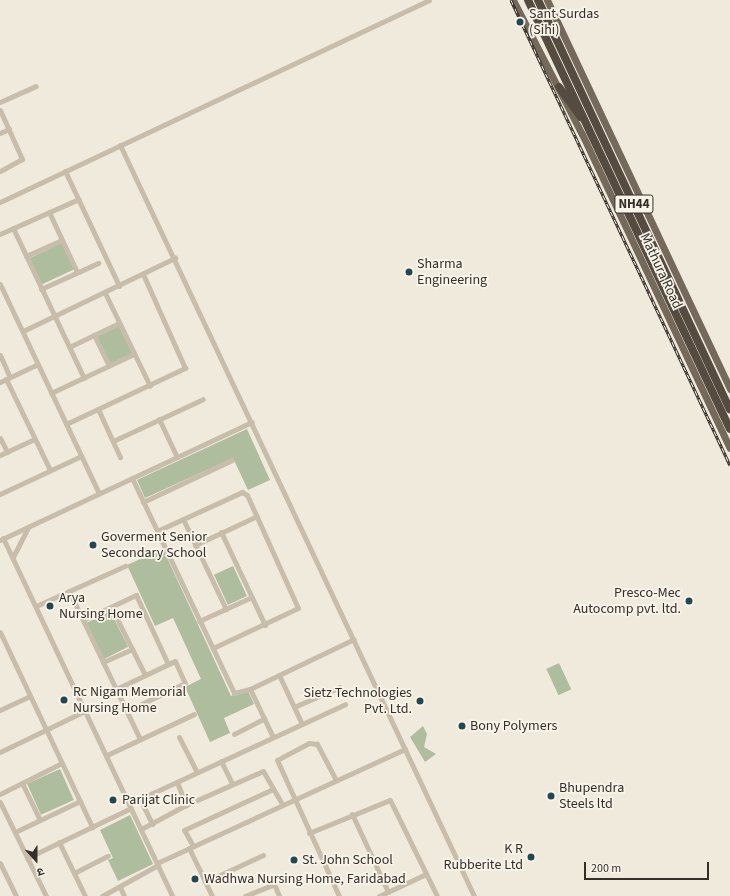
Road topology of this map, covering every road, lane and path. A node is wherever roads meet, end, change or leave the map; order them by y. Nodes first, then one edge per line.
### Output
1 (429, 0) edge
2 (513, 0) edge
3 (528, 0) edge
4 (538, 0) edge
5 (548, 0) edge
6 (36, 86) dead end
7 (559, 87) junction
8 (0, 102) edge
9 (0, 110) edge
10 (585, 121) junction
11 (9, 129) junction
12 (0, 133) edge
13 (582, 134) junction
14 (120, 145) junction
15 (66, 171) junction
16 (0, 172) edge
17 (79, 199) junction
18 (0, 202) edge
19 (50, 212) junction
20 (13, 228) junction
21 (0, 234) edge
22 (62, 240) junction
23 (26, 256) junction
24 (175, 258) junction
25 (98, 262) dead end
26 (77, 272) junction
27 (143, 274) junction
28 (0, 284) edge
29 (119, 286) junction
30 (41, 288) junction
31 (104, 293) junction
32 (2, 295) edge
33 (55, 317) junction
34 (119, 323) junction
35 (23, 331) junction
36 (94, 335) junction
37 (69, 347) junction
38 (134, 354) junction
39 (0, 355) edge
40 (38, 364) junction
41 (109, 366) junction
42 (8, 378) junction
43 (84, 378) junction
44 (0, 382) edge
45 (150, 386) junction
46 (730, 389) edge
47 (52, 393) junction
48 (203, 399) dead end
49 (98, 409) junction
50 (730, 409) edge
51 (159, 420) junction
52 (252, 422) junction
53 (66, 424) junction
54 (730, 429) edge
55 (0, 438) edge
56 (35, 439) junction
57 (113, 441) junction
58 (730, 448) edge
59 (7, 452) junction
60 (0, 455) edge
61 (81, 456) junction
62 (120, 457) dead end
63 (177, 457) junction
64 (232, 460) dead end
65 (50, 470) junction
66 (132, 478) junction
67 (99, 493) junction
68 (0, 494) edge
69 (143, 502) junction
70 (257, 516) junction
71 (183, 519) junction
72 (28, 527) junction
73 (157, 531) junction
74 (221, 532) junction
75 (2, 539) edge
76 (195, 545) junction
77 (12, 557) junction
78 (125, 566) dead end
79 (69, 591) junction
80 (252, 597) junction
81 (36, 606) junction
82 (111, 607) junction
83 (226, 609) junction
84 (82, 620) junction
85 (199, 621) junction
86 (265, 625) junction
87 (0, 634) edge
88 (354, 639) junction
89 (212, 648) junction
90 (132, 649) junction
91 (103, 662) junction
92 (168, 664) junction
93 (144, 675) junction
94 (279, 675) junction
95 (340, 687) dead end
96 (116, 689) junction
97 (250, 689) junction
98 (30, 696) junction
99 (345, 704) dead end
100 (294, 707) junction
101 (0, 710) edge
102 (85, 711) junction
103 (127, 711) junction
104 (194, 714) dead end
105 (264, 719) junction
106 (302, 724) junction
107 (46, 730) junction
108 (234, 734) dead end
109 (180, 737) dead end
110 (273, 737) junction
111 (140, 739) junction
112 (405, 749) junction
113 (0, 752) edge
114 (107, 755) junction
115 (221, 761) junction
116 (62, 763) junction
117 (197, 772) junction
118 (336, 780) junction
119 (177, 782) junction
120 (22, 783) junction
121 (232, 784) junction
122 (273, 789) junction
123 (0, 794) edge
124 (140, 799) junction
125 (295, 800) junction
126 (80, 801) junction
127 (0, 802) edge
128 (186, 805) junction
129 (283, 805) junction
130 (130, 806) junction
131 (352, 814) junction
132 (40, 820) junction
133 (152, 824) junction
134 (92, 827) junction
135 (141, 829) junction
136 (14, 832) junction
137 (309, 833) junction
138 (59, 842) junction
139 (191, 847) junction
140 (263, 855) dead end
141 (108, 856) dead end
142 (27, 858) junction
143 (0, 862) edge
144 (157, 864) junction
145 (74, 873) junction
146 (426, 874) junction
147 (206, 882) junction
148 (120, 887) junction
149 (388, 892) junction
150 (16, 896) edge
151 (46, 896) edge
152 (85, 896) edge
153 (102, 896) edge
154 (124, 896) edge
155 (172, 896) edge
156 (212, 896) edge
157 (246, 896) edge
158 (279, 896) edge
159 (339, 896) edge
160 (379, 896) edge
161 (437, 896) edge
162 (474, 896) edge

1 - 14 street
2 - 7 main road, Mathura Road
3 - 10 highway, NH44
4 - 50 highway, Mathura Road / NH44
5 - 46 main road, Mathura Road
6 - 8 street
7 - 10 highway
7 - 13 main road, Mathura Road
9 - 11 street
10 - 13 highway
10 - 54 highway, NH44
11 - 12 street
11 - 16 street
13 - 58 main road, Mathura Road
14 - 15 street
14 - 24 street
15 - 17 street
15 - 18 street
17 - 19 street
17 - 29 street
19 - 20 street
19 - 22 street
20 - 21 street
20 - 23 street
22 - 23 street
22 - 26 street
23 - 30 street
24 - 27 street
24 - 52 street
25 - 26 street
26 - 30 street
27 - 29 street
27 - 45 street
28 - 32 street
29 - 31 street
30 - 33 street
31 - 33 street
31 - 34 street
32 - 35 street
33 - 35 street
33 - 37 street
34 - 36 street
34 - 38 street
35 - 40 street
36 - 37 street
36 - 41 street
37 - 43 street
38 - 41 street
38 - 45 street
39 - 42 street
40 - 42 street
40 - 47 street
41 - 43 street
42 - 44 street
42 - 56 street
43 - 47 street
45 - 49 street
47 - 53 street
48 - 51 street
49 - 53 street
49 - 57 street
51 - 57 street
51 - 63 street
52 - 63 street
52 - 88 street
53 - 61 street
55 - 59 street
56 - 59 street
56 - 65 street
57 - 62 street
59 - 60 street
61 - 65 street
61 - 67 street
63 - 66 street
64 - 69 street
65 - 68 street
66 - 67 street
66 - 69 street
67 - 72 street
69 - 73 street
70 - 71 street
70 - 74 street
70 - 86 street
71 - 73 street
71 - 76 street
72 - 75 street
72 - 77 street
73 - 85 street
74 - 76 street
74 - 80 street
75 - 77 street
76 - 83 street
77 - 81 street
78 - 79 street
79 - 81 street
79 - 84 street
80 - 83 street
80 - 86 street
81 - 102 street
82 - 84 street
82 - 90 street
82 - 92 street
83 - 85 street
84 - 91 street
85 - 89 street
86 - 89 street
87 - 98 street
88 - 94 street
88 - 112 street
89 - 97 street
90 - 91 street
90 - 93 street
91 - 96 street
92 - 93 street
92 - 103 street
93 - 96 street
94 - 97 street
94 - 100 street
95 - 100 street
96 - 103 street
97 - 105 street
98 - 101 street
98 - 107 street
99 - 106 street
100 - 106 street
102 - 107 street
102 - 114 street
103 - 111 street
104 - 111 street
105 - 108 street
105 - 110 street
106 - 110 street
107 - 113 street
107 - 116 street
109 - 117 street
110 - 115 street
111 - 114 street
112 - 118 street
112 - 162 street
114 - 130 street
115 - 117 street
115 - 121 street
116 - 120 street
116 - 126 street
117 - 119 street
118 - 125 street
118 - 125 street
119 - 124 street
119 - 128 street
120 - 123 street
120 - 132 street
121 - 122 street
121 - 128 street
122 - 129 street
122 - 139 street
124 - 130 street
124 - 133 street
125 - 129 street
125 - 137 street
126 - 132 street
126 - 134 street
127 - 136 street
128 - 133 street
129 - 139 street
130 - 134 street
130 - 135 street
131 - 137 street
131 - 146 street
131 - 149 street
132 - 136 street
133 - 135 street
134 - 138 street
135 - 144 street
136 - 142 street
137 - 159 street
138 - 142 street
138 - 145 street
139 - 144 street
139 - 147 street
140 - 147 street
141 - 145 street
142 - 151 street
143 - 150 street
144 - 148 street
144 - 155 street
145 - 152 street
146 - 149 street
146 - 161 street
147 - 156 street
148 - 153 street
148 - 154 street
149 - 160 street
157 - 158 street

